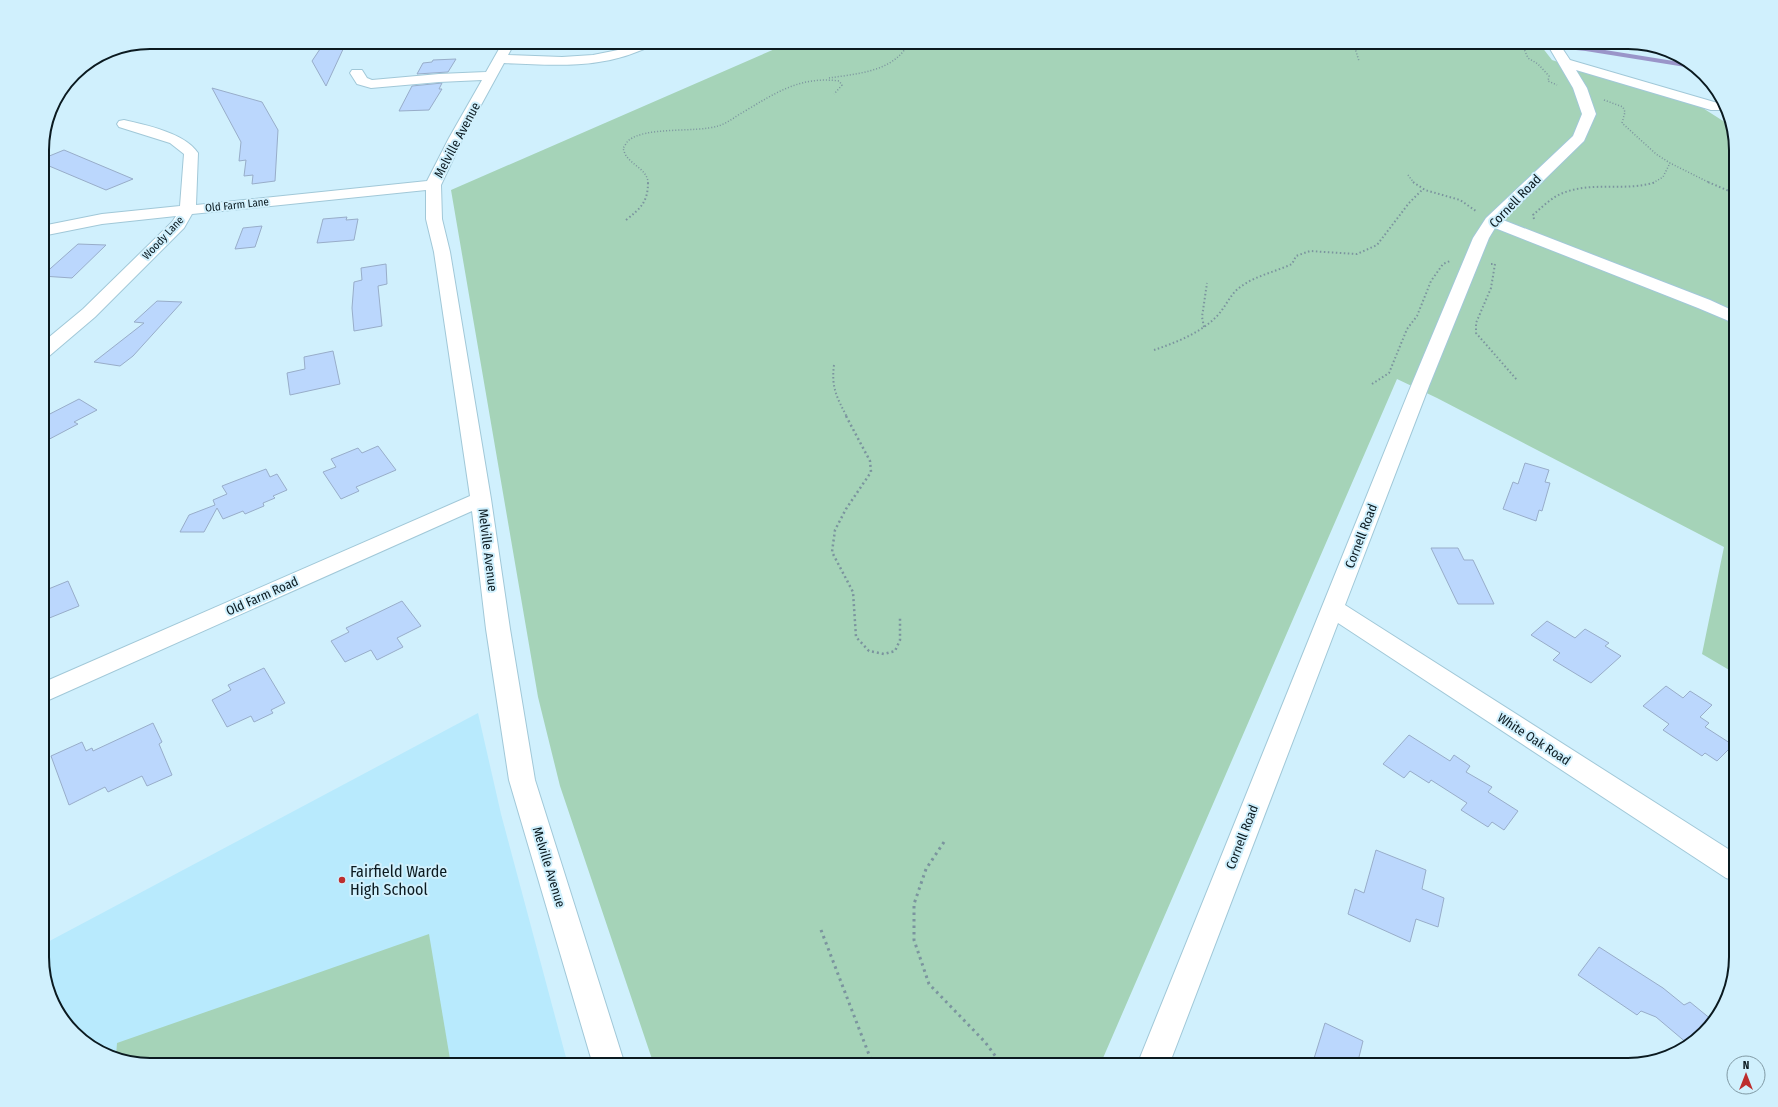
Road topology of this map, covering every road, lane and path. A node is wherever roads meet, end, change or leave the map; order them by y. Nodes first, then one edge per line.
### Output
1 (632, 49) edge
2 (904, 49) edge
3 (1355, 49) edge
4 (1524, 49) edge
5 (1558, 52) edge
6 (500, 59) edge
7 (1359, 61) dead end
8 (357, 73) dead end
9 (827, 78) junction
10 (1582, 93) junction
11 (834, 94) dead end
12 (1716, 107) dead end
13 (124, 124) dead end
14 (1670, 163) junction
15 (1408, 175) dead end
16 (433, 185) junction
17 (1422, 190) junction
18 (1729, 191) dead end
19 (188, 209) junction
20 (626, 220) dead end
21 (1492, 221) junction
22 (1534, 221) dead end
23 (49, 230) edge
24 (1207, 283) dead end
25 (1729, 316) edge
26 (1204, 327) junction
27 (49, 347) edge
28 (1154, 350) dead end
29 (834, 365) dead end
30 (481, 499) junction
31 (1333, 608) junction
32 (900, 618) dead end
33 (49, 691) edge
34 (944, 842) dead end
35 (1729, 864) edge
36 (821, 930) dead end
37 (607, 1058) edge
38 (870, 1058) edge
39 (997, 1058) edge
40 (1156, 1058) edge

1 - 6 street
2 - 9 path
3 - 7 path
4 - 10 path
5 - 10 street, Cornell Road
5 - 12 street
6 - 8 street
6 - 16 street, Melville Avenue
9 - 11 path
9 - 20 path
10 - 14 path
10 - 21 street, Cornell Road
13 - 19 street, Woody Lane
14 - 18 path
14 - 22 path
15 - 17 path
16 - 19 street, Old Farm Lane
16 - 30 street, Melville Avenue
17 - 21 path
17 - 26 path
19 - 23 street, Old Farm Lane
19 - 27 street, Woody Lane
21 - 25 street
21 - 31 street, Cornell Road
24 - 26 path
26 - 28 path
29 - 32 path
30 - 33 street, Old Farm Road
30 - 37 street, Melville Avenue
31 - 35 street, White Oak Road
31 - 40 street, Cornell Road
34 - 39 path
36 - 38 path

